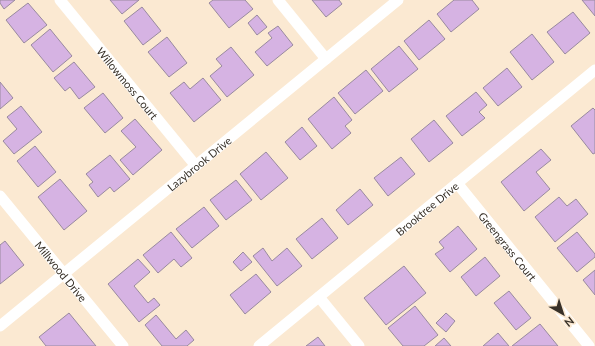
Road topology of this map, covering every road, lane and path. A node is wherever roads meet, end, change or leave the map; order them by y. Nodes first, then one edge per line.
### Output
1 (60, 0) edge
2 (278, 0) edge
3 (398, 0) edge
4 (326, 59) junction
5 (595, 70) edge
6 (196, 166) junction
7 (457, 183) junction
8 (0, 196) edge
9 (63, 274) junction
10 (318, 297) junction
11 (0, 326) edge
12 (123, 346) edge
13 (258, 346) edge
14 (359, 346) edge
15 (589, 346) edge

1 - 6 street, Willowmoss Court
2 - 4 street
3 - 4 street, Lazybrook Drive
4 - 6 street, Lazybrook Drive
5 - 7 street, Brooktree Drive
6 - 9 street, Lazybrook Drive
7 - 10 street, Brooktree Drive
7 - 15 street, Greengrass Court
8 - 9 street, Millwood Drive
9 - 11 street, Lazybrook Drive
9 - 12 street, Millwood Drive
10 - 13 street, Brooktree Drive
10 - 14 street

